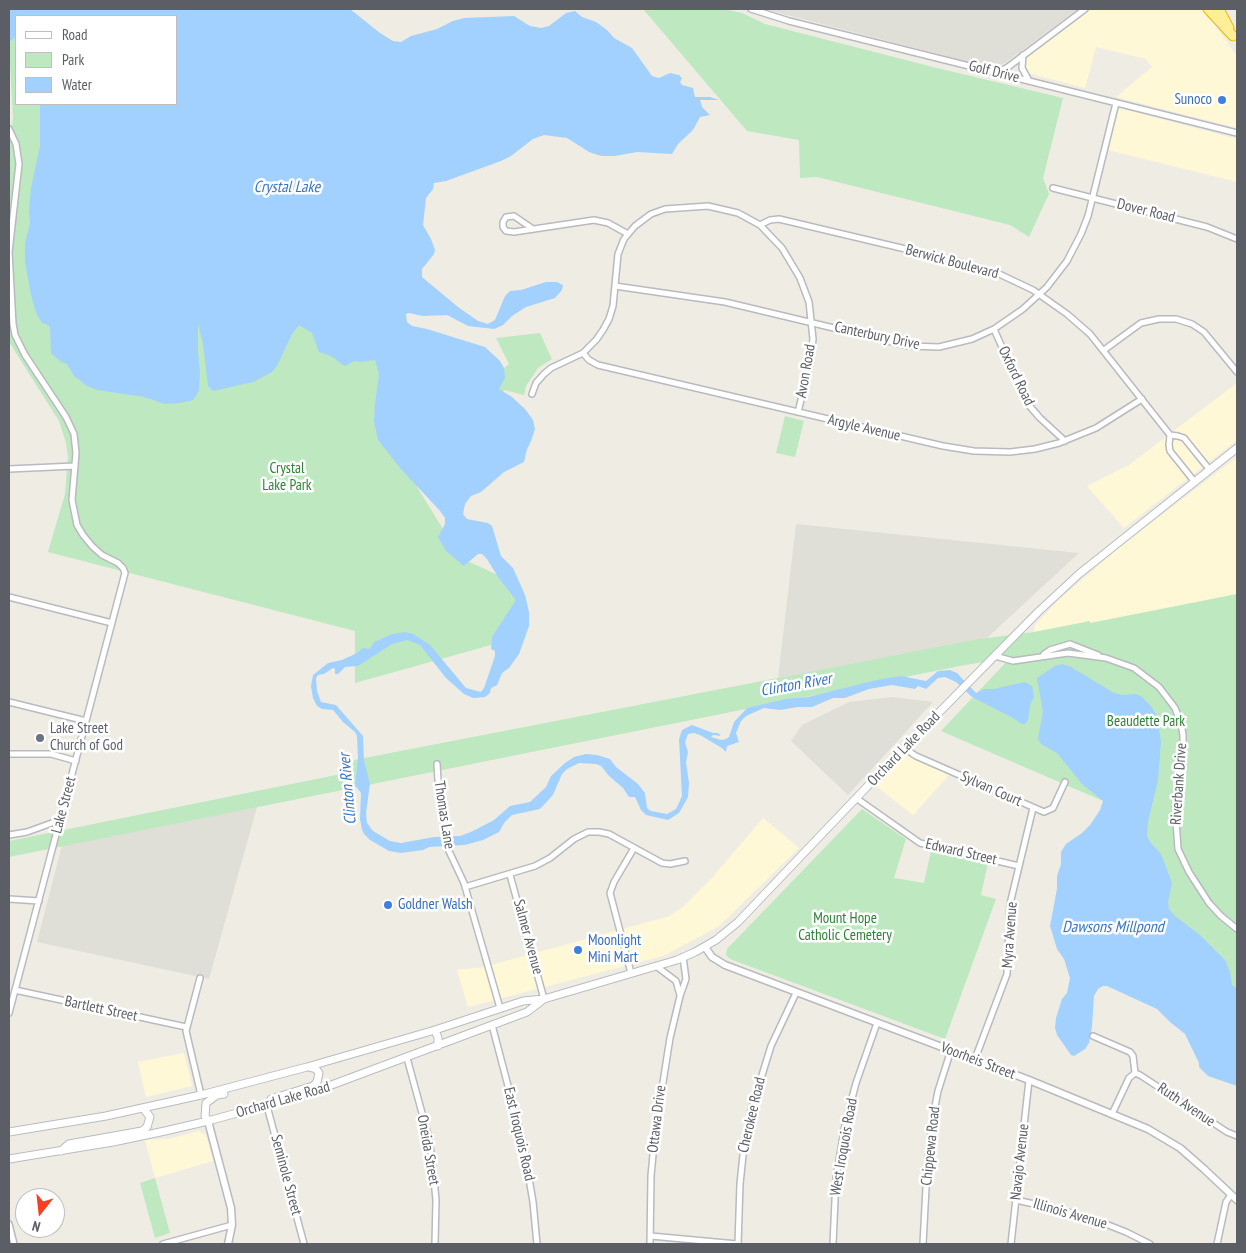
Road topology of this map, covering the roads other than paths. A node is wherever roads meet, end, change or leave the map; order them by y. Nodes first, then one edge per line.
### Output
1 (751, 9) edge
2 (1085, 9) edge
3 (1208, 9) edge
4 (1219, 9) edge
5 (1023, 55) junction
6 (996, 73) junction
7 (1029, 81) junction
8 (1116, 103) junction
9 (9, 129) edge
10 (1237, 133) edge
11 (1053, 188) dead end
12 (1092, 198) junction
13 (760, 225) junction
14 (533, 229) junction
15 (628, 234) junction
16 (1237, 239) edge
17 (615, 286) junction
18 (1040, 294) junction
19 (10, 301) edge
20 (812, 322) junction
21 (994, 329) junction
22 (1104, 350) junction
23 (583, 352) junction
24 (1237, 372) edge
25 (532, 394) dead end
26 (1142, 399) junction
27 (798, 412) junction
28 (1170, 435) junction
29 (1065, 441) junction
30 (1237, 448) edge
31 (75, 466) junction
32 (9, 468) edge
33 (1209, 470) junction
34 (1194, 481) junction
35 (9, 597) edge
36 (112, 623) junction
37 (995, 656) junction
38 (1040, 657) junction
39 (1106, 658) junction
40 (9, 702) edge
41 (86, 721) junction
42 (904, 748) junction
43 (9, 754) edge
44 (76, 761) junction
45 (437, 764) dead end
46 (1065, 782) dead end
47 (856, 798) junction
48 (1033, 808) junction
49 (60, 820) junction
50 (9, 835) edge
51 (634, 848) junction
52 (685, 862) dead end
53 (1019, 866) junction
54 (510, 875) junction
55 (465, 887) junction
56 (9, 899) edge
57 (38, 901) junction
58 (1237, 929) edge
59 (705, 947) junction
60 (683, 957) junction
61 (656, 966) junction
62 (631, 973) junction
63 (200, 978) dead end
64 (15, 990) junction
65 (796, 993) junction
66 (680, 996) junction
67 (544, 999) junction
68 (500, 1008) junction
69 (9, 1013) edge
70 (877, 1023) junction
71 (492, 1025) junction
72 (186, 1027) junction
73 (435, 1030) junction
74 (1094, 1036) dead end
75 (438, 1046) junction
76 (951, 1050) junction
77 (407, 1058) junction
78 (975, 1059) junction
79 (307, 1067) junction
80 (287, 1072) junction
81 (1135, 1073) junction
82 (1029, 1080) junction
83 (201, 1095) junction
84 (267, 1106) junction
85 (143, 1108) junction
86 (1112, 1114) junction
87 (208, 1121) junction
88 (9, 1132) edge
89 (1237, 1136) edge
90 (61, 1151) junction
91 (9, 1159) edge
92 (1231, 1195) junction
93 (1016, 1200) junction
94 (1237, 1200) edge
95 (9, 1224) edge
96 (232, 1226) junction
97 (651, 1236) junction
98 (14, 1244) edge
99 (163, 1244) edge
100 (228, 1244) edge
101 (304, 1244) edge
102 (435, 1244) edge
103 (537, 1244) edge
104 (650, 1244) edge
105 (737, 1244) edge
106 (833, 1244) edge
107 (923, 1244) edge
108 (1010, 1244) edge
109 (1150, 1244) edge
110 (1217, 1244) edge

1 - 6 street, Golf Drive
2 - 5 street
3 - 4 highway
5 - 6 street
5 - 7 street
6 - 7 street, Golf Drive
7 - 8 street, Golf Drive
8 - 10 street, Golf Drive
8 - 12 street, Canterbury Drive
9 - 19 street
11 - 12 street, Dover Road
12 - 16 street, Dover Road
12 - 18 street, Canterbury Drive
13 - 15 street, Avon Road
13 - 18 street, Berwick Boulevard
13 - 20 street, Avon Road
14 - 14 street
14 - 15 street
15 - 17 street
17 - 20 street, Canterbury Drive
17 - 23 street
18 - 21 street, Canterbury Drive
18 - 22 street, Berwick Boulevard
19 - 31 street
20 - 21 street, Canterbury Drive
20 - 27 street, Avon Road
21 - 29 street, Oxford Road
22 - 24 street
22 - 26 street, Berwick Boulevard
23 - 25 street
23 - 27 street, Argyle Avenue
26 - 28 street, Berwick Boulevard
26 - 29 street, Argyle Avenue
27 - 29 street, Argyle Avenue
28 - 33 street, Berwick Boulevard
28 - 34 street, Berwick Boulevard
30 - 33 main road, Orchard Lake Road
31 - 32 street
31 - 36 street, Lake Street
33 - 34 main road, Orchard Lake Road
34 - 37 main road, Orchard Lake Road
35 - 36 street
36 - 41 street, Lake Street
37 - 38 street, Riverbank Drive
37 - 42 main road, Orchard Lake Road
38 - 39 street, Riverbank Drive
38 - 39 street, Riverbank Drive
39 - 58 street, Riverbank Drive
40 - 41 street
41 - 44 street, Lake Street
42 - 47 main road, Orchard Lake Road
42 - 48 street, Sylvan Court
43 - 44 street
44 - 49 street, Lake Street
45 - 55 street, Thomas Lane
46 - 48 street, Sylvan Court
47 - 53 street, Edward Street
47 - 59 main road, Orchard Lake Road
48 - 53 street, Myra Avenue
49 - 50 street
49 - 57 street, Lake Street
51 - 52 street
51 - 54 street
51 - 62 street
53 - 78 street, Myra Avenue
54 - 55 street
54 - 67 street, Salmer Avenue
55 - 68 street, Thomas Lane
56 - 57 street
57 - 64 street, Lake Street
59 - 60 main road, Orchard Lake Road
59 - 65 street, Voorheis Street
60 - 61 main road, Orchard Lake Road
60 - 66 street, Ottawa Drive
61 - 62 main road, Orchard Lake Road
61 - 66 street
62 - 67 main road, Orchard Lake Road
63 - 72 street
64 - 69 street, Lake Street
64 - 72 street, Bartlett Street
65 - 70 street, Voorheis Street
65 - 105 street, Cherokee Road
66 - 97 street, Ottawa Drive
67 - 68 main road, Orchard Lake Road
67 - 71 main road, Orchard Lake Road
68 - 73 main road, Orchard Lake Road
70 - 76 street, Voorheis Street
70 - 106 street, West Iroquois Road
71 - 75 main road, Orchard Lake Road
71 - 103 street, East Iroquois Road
72 - 83 street
73 - 75 main road
73 - 79 main road, Orchard Lake Road
74 - 81 street
75 - 77 main road, Orchard Lake Road
76 - 78 street, Voorheis Street
76 - 107 street, Chippewa Road
77 - 84 main road, Orchard Lake Road
77 - 102 street, Oneida Street
78 - 82 street, Voorheis Street
79 - 80 main road, Orchard Lake Road
79 - 84 main road
80 - 83 main road, Orchard Lake Road
80 - 87 main road
81 - 86 street
81 - 89 street, Ruth Avenue
82 - 86 street, Voorheis Street
82 - 93 street, Navajo Avenue
83 - 85 main road, Orchard Lake Road
84 - 87 main road, Orchard Lake Road
84 - 101 street, Seminole Street
85 - 88 main road, Orchard Lake Road
85 - 90 main road
86 - 92 street, Voorheis Street
87 - 90 main road, Orchard Lake Road
87 - 96 street
90 - 91 main road, Orchard Lake Road
92 - 94 street, Voorheis Street
92 - 110 street
93 - 108 street, Navajo Avenue
93 - 109 street, Illinois Avenue
95 - 98 street
96 - 99 street
96 - 100 street
97 - 104 street, Ottawa Drive
97 - 105 street

